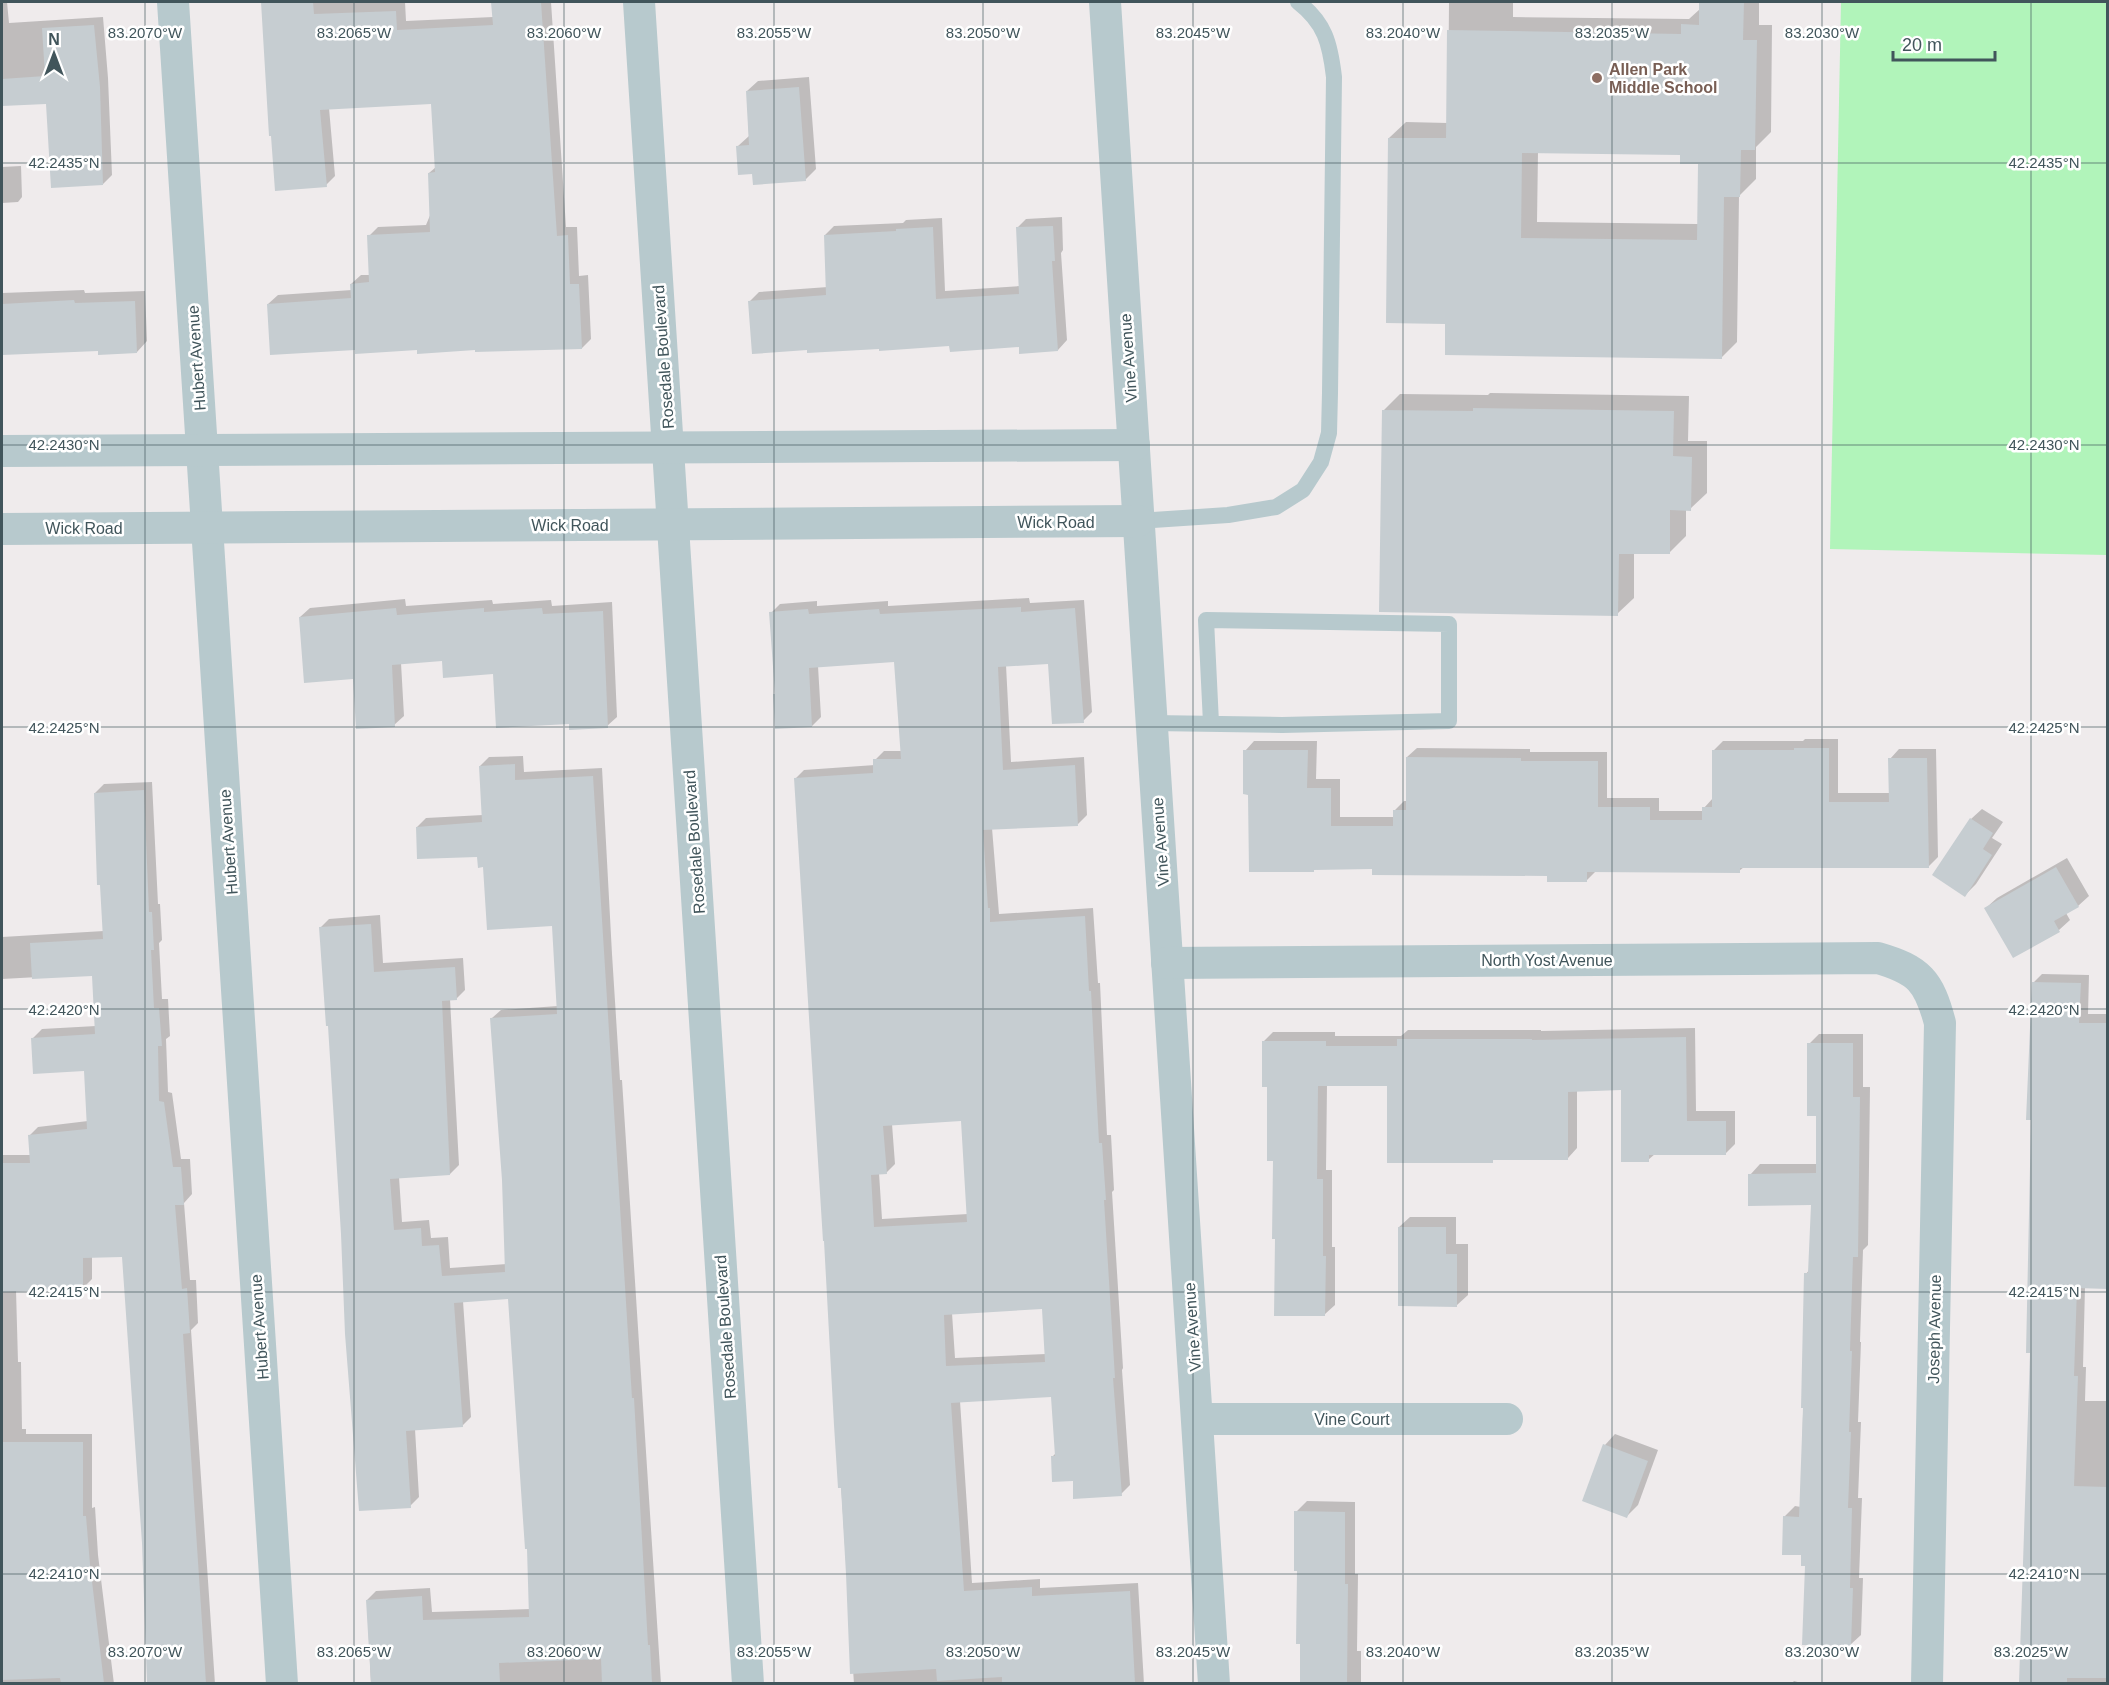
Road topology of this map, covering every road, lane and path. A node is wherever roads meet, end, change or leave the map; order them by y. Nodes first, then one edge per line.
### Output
1 (174, 2) edge
2 (639, 2) edge
3 (1104, 2) edge
4 (1298, 2) edge
5 (1134, 445) junction
6 (668, 447) junction
7 (2, 451) edge
8 (202, 451) junction
9 (1138, 521) junction
10 (674, 524) junction
11 (208, 528) junction
12 (2, 529) edge
13 (1152, 723) junction
14 (1211, 723) junction
15 (1167, 963) junction
16 (1920, 979) joint
17 (1198, 1419) junction
18 (1507, 1419) dead end
19 (282, 1683) edge
20 (748, 1683) edge
21 (1214, 1683) edge
22 (1927, 1683) edge

1 - 8 street, Hubert Avenue
2 - 6 street, Rosedale Boulevard
3 - 5 street, Vine Avenue
4 - 9 lane
5 - 6 street
5 - 9 street, Vine Avenue
6 - 8 street
6 - 10 street, Rosedale Boulevard
7 - 8 street
8 - 11 street, Hubert Avenue
9 - 10 street, Wick Road
9 - 13 street, Vine Avenue
10 - 11 street, Wick Road
10 - 20 street, Rosedale Boulevard
11 - 12 street, Wick Road
11 - 19 street, Hubert Avenue
13 - 14 lane
13 - 15 street, Vine Avenue
14 - 14 lane
15 - 16 street, North Yost Avenue
15 - 17 street, Vine Avenue
16 - 22 street, Joseph Avenue
17 - 18 street, Vine Court
17 - 21 street, Vine Avenue

